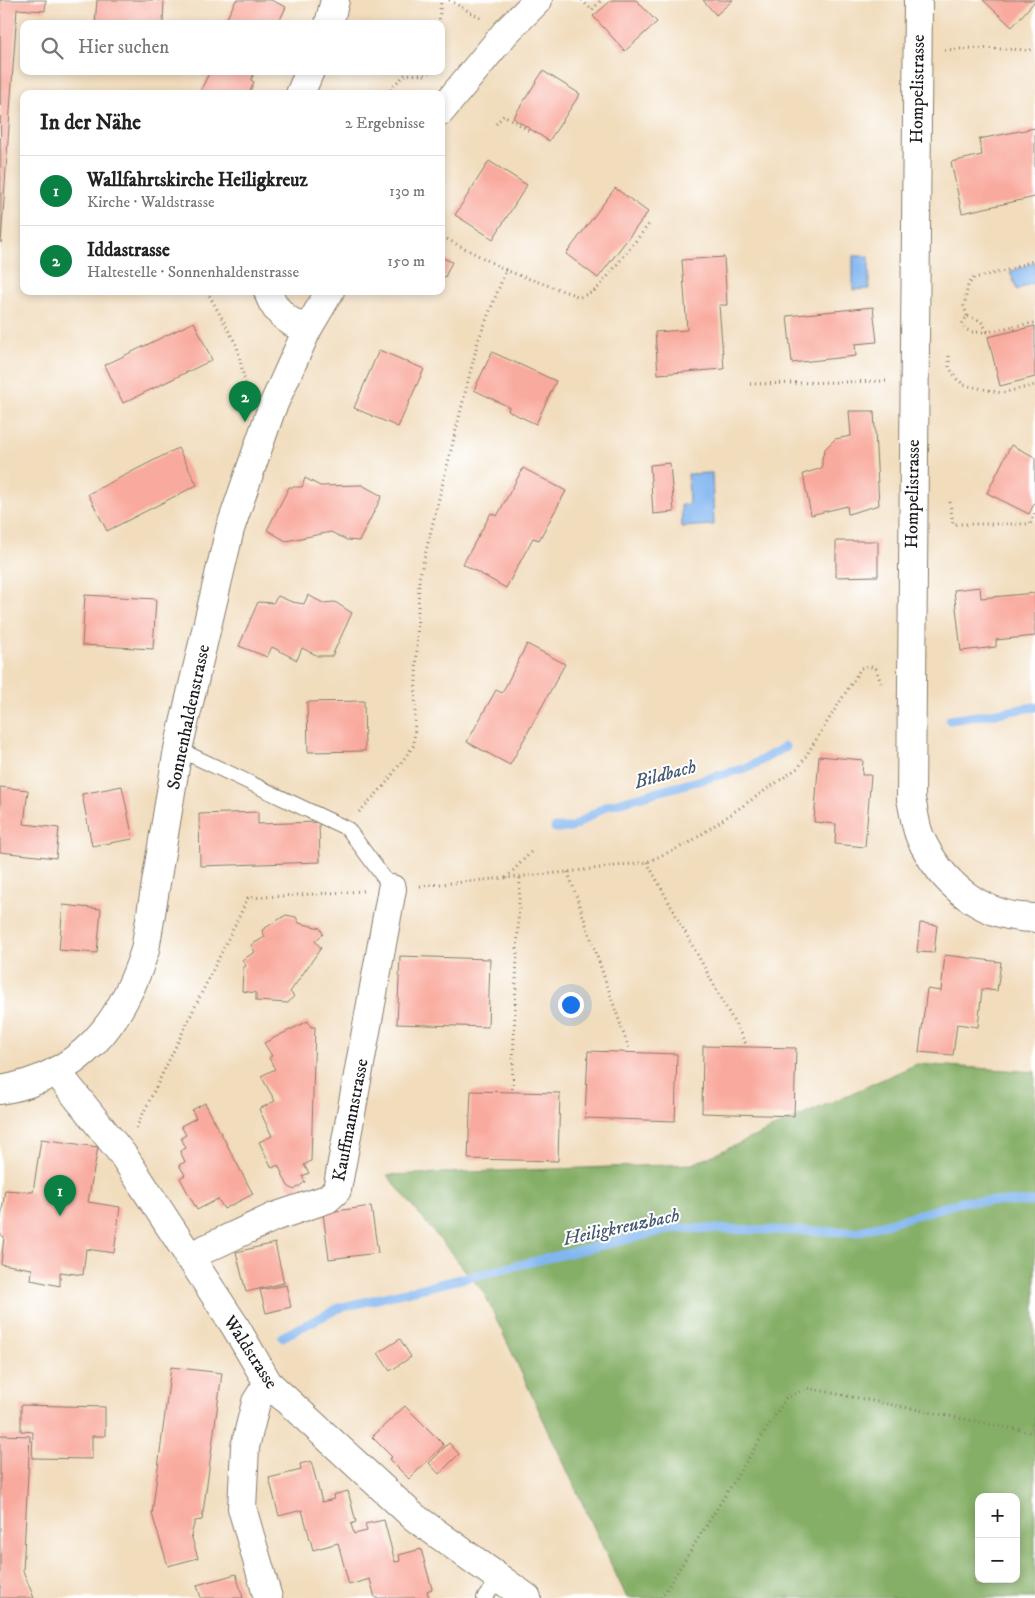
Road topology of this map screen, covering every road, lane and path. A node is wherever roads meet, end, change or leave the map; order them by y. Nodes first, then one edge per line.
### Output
1 (335, 0) edge
2 (441, 0) edge
3 (449, 0) edge
4 (538, 0) edge
5 (582, 0) edge
6 (601, 0) edge
7 (918, 0) edge
8 (330, 20) edge
9 (439, 20) edge
10 (483, 20) dead end
11 (1035, 50) edge
12 (940, 51) dead end
13 (308, 75) edge
14 (405, 75) edge
15 (302, 90) edge
16 (391, 90) edge
17 (445, 106) edge
18 (496, 124) dead end
19 (531, 132) dead end
20 (649, 224) dead end
21 (445, 238) edge
22 (1035, 260) edge
23 (504, 269) junction
24 (209, 295) edge
25 (269, 295) edge
26 (328, 295) edge
27 (967, 316) junction
28 (1035, 323) edge
29 (307, 330) junction
30 (988, 332) junction
31 (949, 356) dead end
32 (880, 381) dead end
33 (750, 384) dead end
34 (1035, 385) edge
35 (248, 400) dead end
36 (950, 502) dead end
37 (1035, 513) edge
38 (882, 688) dead end
39 (178, 749) junction
40 (348, 829) junction
41 (533, 850) dead end
42 (647, 862) junction
43 (568, 872) junction
44 (520, 877) junction
45 (506, 878) junction
46 (392, 889) junction
47 (1035, 918) edge
48 (746, 1044) dead end
49 (629, 1049) dead end
50 (56, 1071) junction
51 (512, 1089) dead end
52 (0, 1090) edge
53 (123, 1155) junction
54 (188, 1257) junction
55 (268, 1383) junction
56 (1035, 1433) edge
57 (492, 1588) edge
58 (268, 1598) edge
59 (527, 1598) edge
60 (661, 1598) edge

1 - 8 street
2 - 9 path
3 - 10 path
4 - 17 street
5 - 6 path
7 - 47 street, Hompelistrasse
11 - 12 path
13 - 15 street
14 - 16 path
18 - 19 path
20 - 23 path
21 - 23 path
22 - 27 path
23 - 40 path
24 - 35 path
25 - 29 street
26 - 29 street, Sonnenhaldenstrasse
27 - 30 path
27 - 30 path
28 - 30 path
29 - 39 street, Sonnenhaldenstrasse
31 - 34 path
32 - 33 path
36 - 37 path
38 - 42 path
39 - 40 lane
39 - 50 street, Sonnenhaldenstrasse
40 - 46 lane
41 - 45 path
42 - 43 path
42 - 48 path
43 - 44 path
43 - 49 path
44 - 45 path
44 - 51 path
45 - 46 path
46 - 53 path
46 - 54 street, Kauffmannstrasse
50 - 52 street, Sonnenhaldenstrasse
50 - 53 street, Waldstrasse
53 - 54 street, Waldstrasse
54 - 55 street, Waldstrasse
55 - 57 street, Waldstrasse
55 - 58 street
56 - 60 path
57 - 59 street, Waldstrasse

